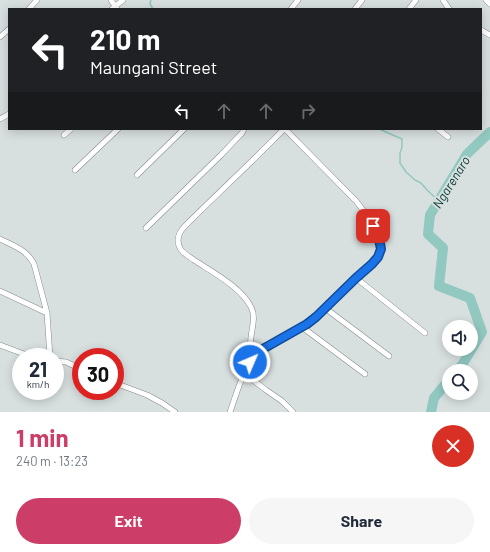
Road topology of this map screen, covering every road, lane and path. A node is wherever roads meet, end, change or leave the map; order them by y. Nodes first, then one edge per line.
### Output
1 (37, 0) edge
2 (111, 0) edge
3 (123, 0) edge
4 (298, 0) edge
5 (362, 0) edge
6 (416, 0) edge
7 (486, 0) edge
8 (490, 4) edge
9 (30, 8) edge
10 (115, 8) edge
11 (292, 8) edge
12 (356, 8) edge
13 (411, 8) edge
14 (8, 30) edge
15 (0, 37) edge
16 (70, 130) edge
17 (117, 130) edge
18 (183, 130) edge
19 (244, 130) edge
20 (284, 130) edge
21 (286, 130) edge
22 (439, 130) edge
23 (64, 135) dead end
24 (448, 138) dead end
25 (75, 170) dead end
26 (137, 175) dead end
27 (146, 228) dead end
28 (0, 239) edge
29 (356, 278) junction
30 (0, 291) edge
31 (325, 308) junction
32 (47, 313) junction
33 (302, 327) junction
34 (425, 333) dead end
35 (0, 345) edge
36 (49, 348) edge
37 (12, 350) edge
38 (389, 356) dead end
39 (250, 362) junction
40 (244, 373) junction
41 (365, 374) dead end
42 (124, 386) edge
43 (175, 412) edge
44 (230, 412) edge
45 (293, 412) edge

1 - 9 street
2 - 10 street
3 - 10 street
4 - 11 street
5 - 12 street
6 - 13 street
7 - 8 street
14 - 15 street
16 - 23 street
17 - 25 street
18 - 26 street
19 - 27 street
20 - 39 street
21 - 29 street
22 - 24 street
28 - 32 street
29 - 31 street
29 - 34 street
30 - 32 street
31 - 33 street
31 - 38 street
32 - 36 street
33 - 39 street
33 - 41 street
35 - 37 street
39 - 40 street
40 - 44 street
40 - 45 street
42 - 43 street

